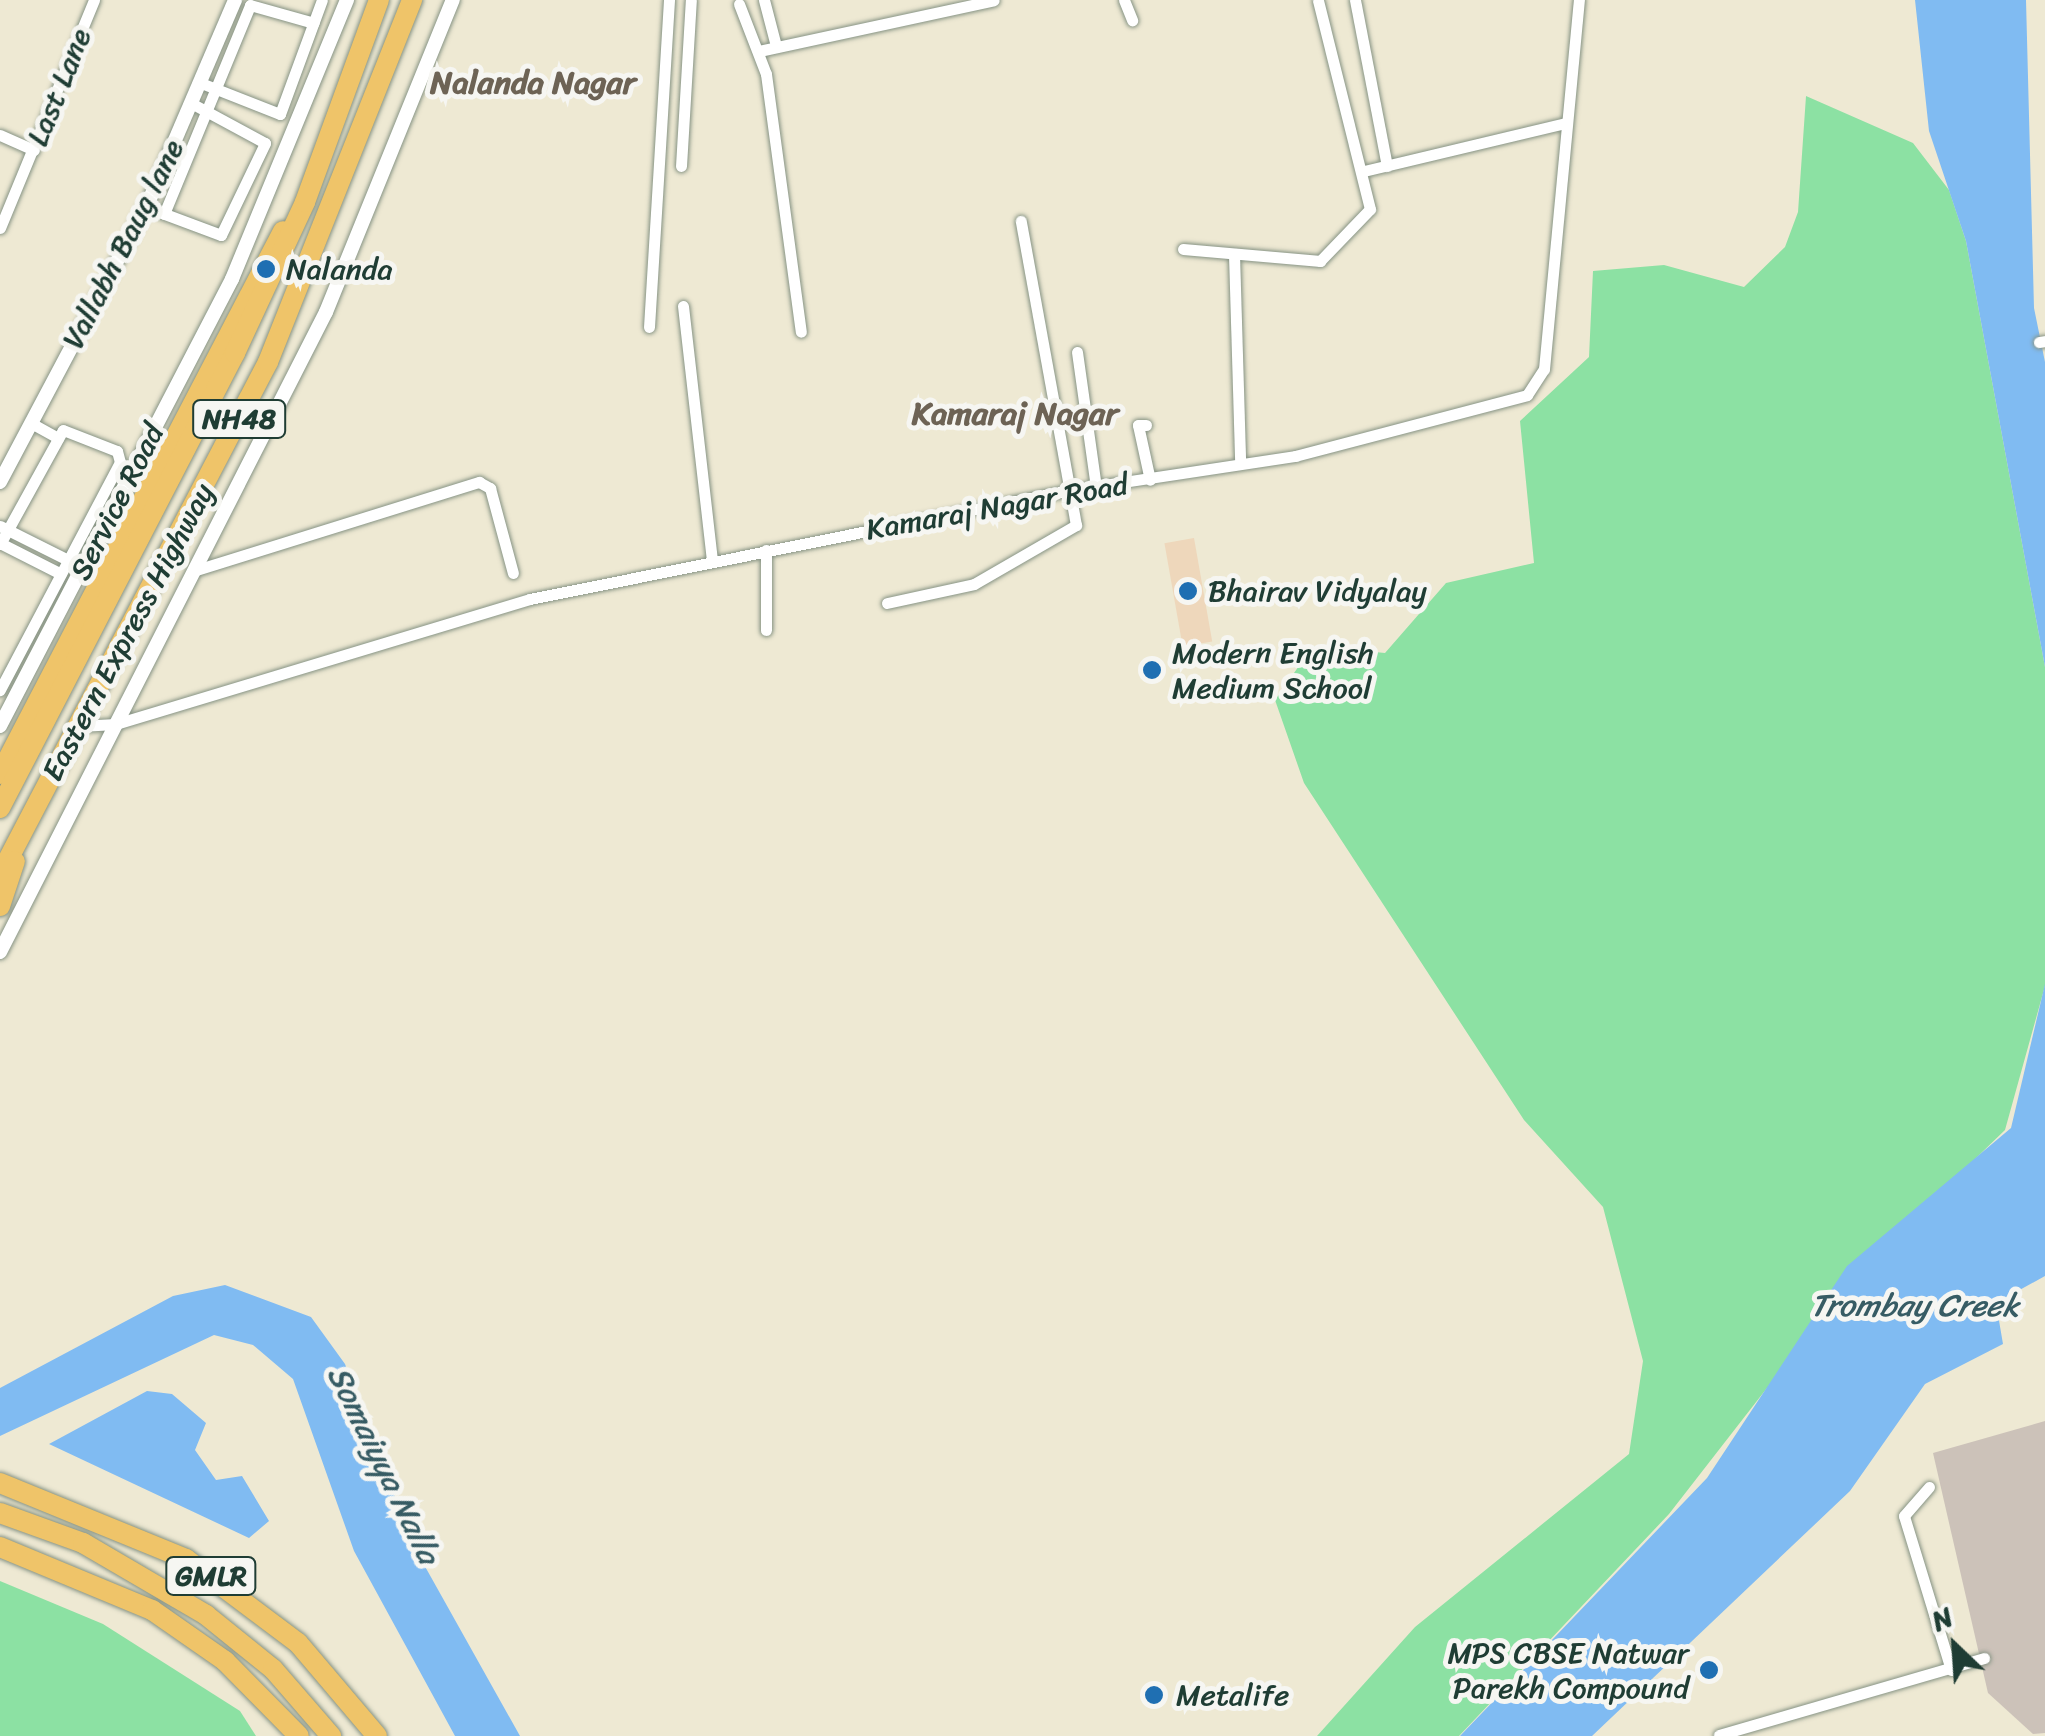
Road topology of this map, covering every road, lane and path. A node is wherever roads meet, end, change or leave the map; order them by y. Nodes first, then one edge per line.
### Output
1 (94, 0) edge
2 (235, 0) edge
3 (322, 0) edge
4 (347, 0) edge
5 (379, 0) edge
6 (412, 0) edge
7 (453, 0) edge
8 (670, 0) edge
9 (691, 0) edge
10 (764, 0) edge
11 (994, 0) edge
12 (1124, 0) edge
13 (1318, 0) edge
14 (1354, 0) edge
15 (1580, 0) edge
16 (739, 4) dead end
17 (1132, 20) dead end
18 (314, 23) junction
19 (776, 46) junction
20 (759, 51) junction
21 (201, 84) junction
22 (219, 90) junction
23 (193, 104) junction
24 (209, 110) junction
25 (1565, 123) junction
26 (0, 135) edge
27 (34, 150) junction
28 (681, 166) dead end
29 (1386, 166) junction
30 (1364, 170) junction
31 (305, 202) junction
32 (146, 207) junction
33 (164, 214) junction
34 (1021, 221) dead end
35 (0, 228) edge
36 (1183, 249) dead end
37 (1234, 254) junction
38 (682, 306) dead end
39 (649, 327) dead end
40 (802, 332) dead end
41 (1078, 352) dead end
42 (31, 423) junction
43 (1146, 425) dead end
44 (58, 438) junction
45 (1240, 462) junction
46 (1150, 480) junction
47 (0, 482) edge
48 (1096, 488) junction
49 (1070, 490) junction
50 (4, 528) edge
51 (0, 543) edge
52 (766, 550) junction
53 (68, 560) junction
54 (712, 560) junction
55 (193, 570) junction
56 (513, 573) dead end
57 (61, 574) junction
58 (887, 603) dead end
59 (766, 630) dead end
60 (1, 687) edge
61 (116, 724) junction
62 (0, 726) edge
63 (79, 726) junction
64 (0, 774) edge
65 (0, 808) edge
66 (29, 821) junction
67 (0, 875) edge
68 (0, 906) edge
69 (0, 952) edge
70 (0, 1483) edge
71 (1929, 1487) dead end
72 (0, 1513) edge
73 (0, 1547) edge
74 (1984, 1658) dead end
75 (1951, 1670) junction
76 (1719, 1735) edge
77 (299, 1736) edge
78 (331, 1736) edge
79 (377, 1736) edge

1 - 27 street, Last Lane
2 - 21 street, Vallabh Baug lane
3 - 18 street
4 - 62 street, Service Road
5 - 31 highway, Eastern Express Highway / NH48
6 - 63 highway, Eastern Express Highway / NH48
7 - 55 street
8 - 39 street
9 - 28 street
10 - 19 street
11 - 19 street
12 - 17 street
13 - 30 street
14 - 29 street
15 - 25 street, Kamaraj Nagar Road
16 - 20 street
18 - 22 street
18 - 22 street
19 - 20 street
20 - 40 street
21 - 22 street
21 - 23 street, Vallabh Baug lane
22 - 24 street
23 - 24 street
23 - 32 street, Vallabh Baug lane
24 - 33 street
24 - 33 street
25 - 29 street
25 - 45 street, Kamaraj Nagar Road
26 - 27 street
27 - 35 street, Last Lane
29 - 30 street
30 - 37 street
31 - 64 highway
31 - 65 highway, Eastern Express Highway / NH48
32 - 33 street
32 - 42 street, Vallabh Baug lane
34 - 49 street
36 - 37 street
37 - 45 street
38 - 54 street
41 - 48 street
42 - 44 street
42 - 47 street, Vallabh Baug lane
43 - 46 street
44 - 50 street
44 - 53 street
45 - 46 street, Kamaraj Nagar Road
46 - 48 street, Kamaraj Nagar Road
48 - 49 street, Kamaraj Nagar Road
49 - 52 street, Kamaraj Nagar Road
49 - 58 street
50 - 51 street
50 - 53 street
51 - 57 street
52 - 54 street, Kamaraj Nagar Road
52 - 59 street
53 - 57 street
54 - 61 street, Kamaraj Nagar Road
55 - 56 street
55 - 61 street
57 - 60 street
61 - 63 street, Kamaraj Nagar Road
61 - 69 street
63 - 66 highway, Eastern Express Highway / NH48
66 - 67 highway, NH48
66 - 68 highway
70 - 79 highway, GMLR
71 - 75 street
72 - 78 highway
73 - 77 highway, GMLR
74 - 75 street
75 - 76 street

